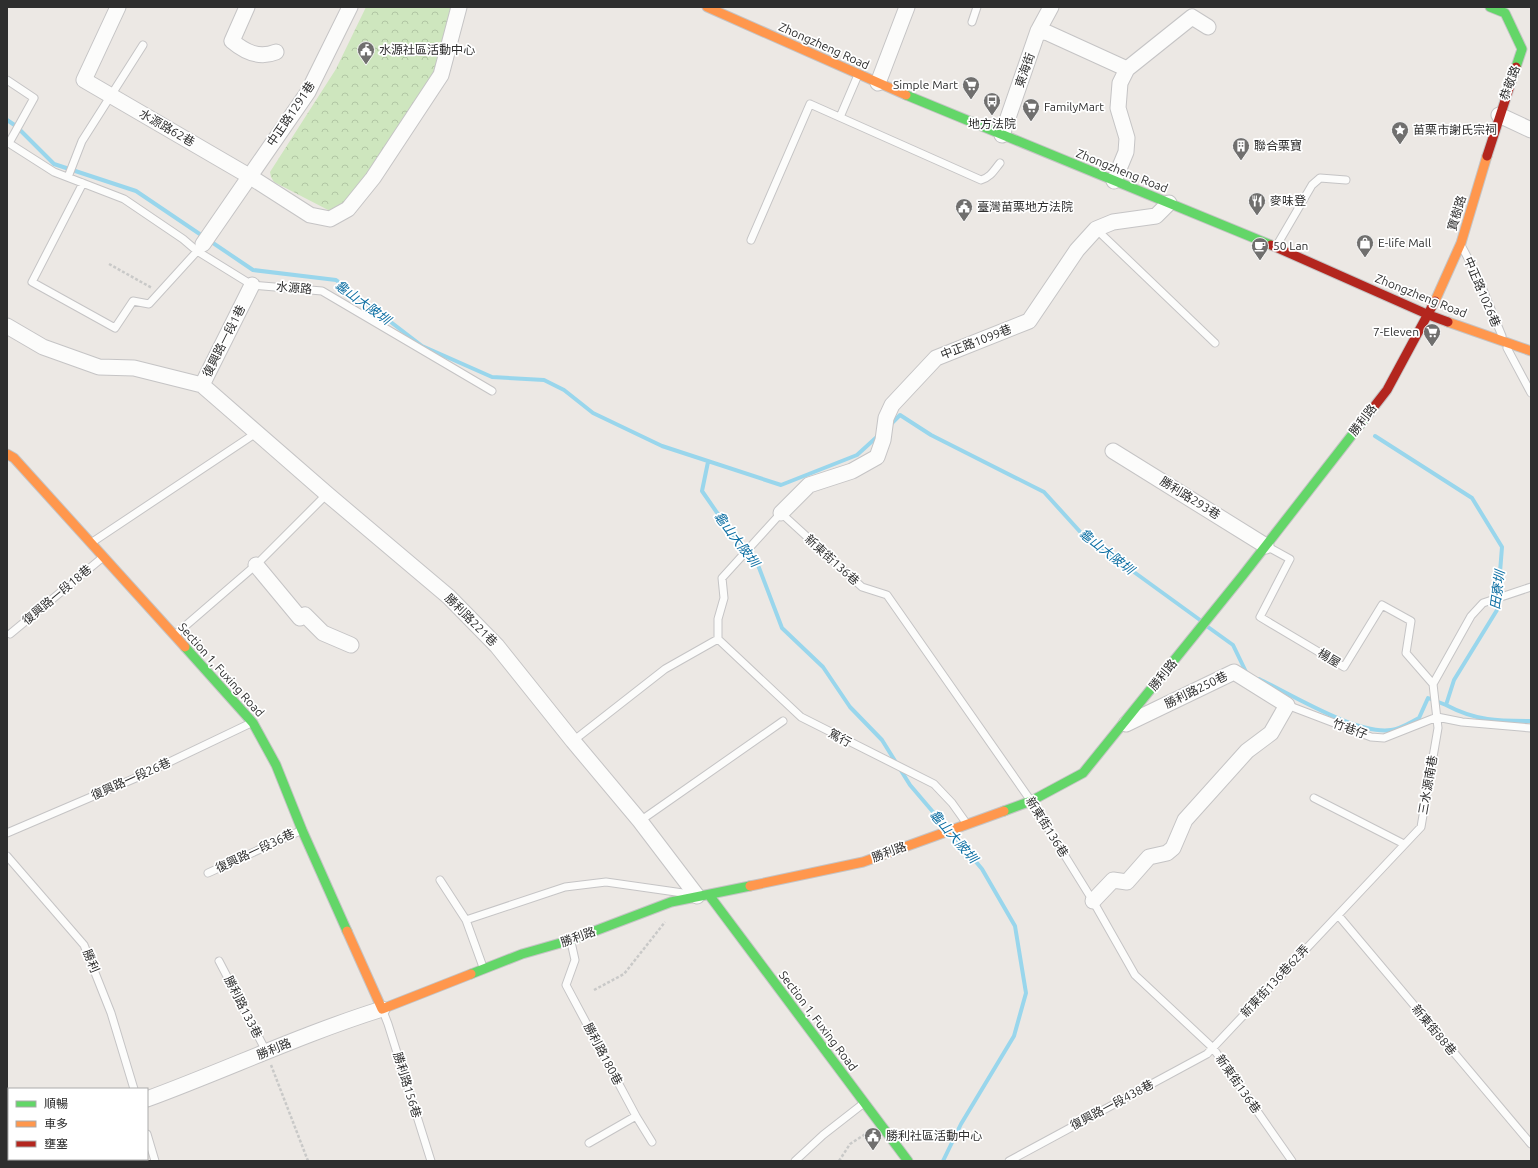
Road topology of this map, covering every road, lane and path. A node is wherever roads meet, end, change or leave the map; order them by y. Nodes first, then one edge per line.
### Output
1 (118, 7) edge
2 (246, 7) edge
3 (350, 7) edge
4 (459, 7) edge
5 (706, 7) edge
6 (907, 7) edge
7 (977, 7) edge
8 (1050, 7) edge
9 (1490, 7) edge
10 (972, 22) dead end
11 (1208, 27) dead end
12 (1038, 31) junction
13 (143, 45) dead end
14 (276, 52) dead end
15 (1127, 69) junction
16 (859, 74) junction
17 (7, 80) edge
18 (878, 83) junction
19 (110, 95) junction
20 (1499, 115) junction
21 (840, 117) junction
22 (1531, 130) edge
23 (1002, 135) junction
24 (8, 142) edge
25 (1000, 163) dead end
26 (249, 176) junction
27 (68, 177) junction
28 (1346, 180) dead end
29 (1114, 181) junction
30 (83, 183) junction
31 (1169, 203) junction
32 (1096, 229) junction
33 (751, 240) dead end
34 (204, 242) junction
35 (1460, 243) junction
36 (1276, 247) junction
37 (109, 264) dead end
38 (252, 285) junction
39 (160, 292) junction
40 (1429, 315) junction
41 (7, 326) edge
42 (1503, 340) junction
43 (1215, 343) dead end
44 (1531, 351) edge
45 (202, 385) junction
46 (492, 391) dead end
47 (1531, 393) edge
48 (256, 433) junction
49 (1113, 451) dead end
50 (7, 454) edge
51 (327, 494) junction
52 (781, 513) junction
53 (91, 543) junction
54 (1266, 546) junction
55 (104, 556) junction
56 (256, 565) junction
57 (1531, 587) edge
58 (10, 634) dead end
59 (174, 635) junction
60 (718, 639) junction
61 (350, 645) dead end
62 (1433, 684) junction
63 (1287, 705) junction
64 (1437, 717) junction
65 (783, 721) dead end
66 (253, 722) junction
67 (1122, 725) junction
68 (1531, 728) edge
69 (573, 741) junction
70 (1314, 798) dead end
71 (1031, 801) junction
72 (640, 821) junction
73 (968, 825) junction
74 (302, 830) junction
75 (7, 833) edge
76 (1404, 844) junction
77 (7, 856) edge
78 (208, 873) dead end
79 (440, 880) dead end
80 (703, 896) junction
81 (1093, 901) junction
82 (1338, 915) junction
83 (668, 918) dead end
84 (466, 920) junction
85 (571, 940) junction
86 (219, 961) dead end
87 (483, 969) junction
88 (594, 990) dead end
89 (382, 1009) junction
90 (1213, 1048) junction
91 (267, 1053) junction
92 (134, 1088) edge
93 (148, 1099) edge
94 (865, 1103) junction
95 (636, 1116) junction
96 (880, 1123) junction
97 (148, 1137) edge
98 (652, 1142) dead end
99 (589, 1143) dead end
100 (1531, 1144) edge
101 (155, 1161) edge
102 (308, 1161) edge
103 (431, 1161) edge
104 (795, 1161) edge
105 (839, 1161) edge
106 (908, 1161) edge
107 (1009, 1161) edge
108 (1292, 1161) edge

1 - 19 street, 水源路62巷
2 - 14 street
3 - 26 street, 中正路1291巷
4 - 26 street, 水源路62巷
5 - 16 street, Zhongzheng Road
6 - 18 street
7 - 10 lane
8 - 12 street, 東海街
9 - 20 street, 恭敬路
11 - 15 street
12 - 15 street
12 - 23 street, 東海街
13 - 19 lane
15 - 29 street
16 - 18 street, Zhongzheng Road
16 - 21 lane
17 - 24 lane
18 - 23 street, Zhongzheng Road
19 - 26 street, 水源路62巷
19 - 27 lane
20 - 22 street, 恭敬路
20 - 35 street, 寶樹路
21 - 25 lane
21 - 33 lane
23 - 29 street, Zhongzheng Road
24 - 27 lane, 水源路
26 - 34 street
27 - 30 lane, 水源路
28 - 36 lane
29 - 31 street, Zhongzheng Road
30 - 34 lane, 水源路
30 - 39 lane
31 - 32 street, 中正路1099巷
31 - 36 street, Zhongzheng Road
32 - 43 lane
32 - 52 street, 中正路1099巷
34 - 38 lane, 水源路
34 - 39 lane
35 - 40 street, 寶樹路
35 - 42 lane, 中正路1026巷
36 - 40 street, Zhongzheng Road
37 - 39 path
38 - 45 street, 復興路一段1巷
38 - 46 lane, 水源路
40 - 42 street, Zhongzheng Road
40 - 54 street, 勝利路
41 - 45 street, 復興路一段1巷
42 - 44 street, Zhongzheng Road
42 - 47 lane, 中正路1026巷
45 - 48 street, 勝利路221巷
48 - 51 street, 勝利路221巷
48 - 53 lane
49 - 54 street, 勝利路293巷
50 - 53 street, Section 1, Fuxing Road
51 - 56 lane
51 - 69 street, 勝利路221巷
52 - 60 lane
52 - 71 lane, 新東街136巷
53 - 55 street, Section 1, Fuxing Road
54 - 62 lane, 楊屋
54 - 67 street, 勝利路
55 - 58 lane, 復興路一段18巷
55 - 59 street, Section 1, Fuxing Road
56 - 59 lane
56 - 61 street
57 - 62 lane
59 - 66 street, Section 1, Fuxing Road
60 - 69 lane
60 - 73 lane, 篤行
62 - 64 lane, 三水源南巷
63 - 64 lane, 竹巷仔
63 - 67 street, 勝利路250巷
63 - 81 street
64 - 68 lane
64 - 76 lane, 三水源南巷
65 - 72 lane
66 - 74 street, Section 1, Fuxing Road
66 - 75 lane, 復興路一段26巷
67 - 71 street, 勝利路
69 - 72 street, 勝利路221巷
70 - 76 lane
71 - 73 street, 勝利路
71 - 81 lane, 新東街136巷
72 - 80 street, 勝利路221巷
73 - 80 street, 勝利路
74 - 78 lane, 復興路一段36巷
74 - 89 street, Section 1, Fuxing Road
76 - 82 lane, 三水源南巷
77 - 92 lane, 勝利
79 - 84 lane
80 - 84 lane
80 - 85 street, 勝利路
80 - 94 street, Section 1, Fuxing Road
81 - 90 lane, 新東街136巷
82 - 90 lane, 新東街136巷62弄
82 - 100 lane, 新東街88巷
83 - 88 path
84 - 87 lane
85 - 87 street, 勝利路
85 - 95 lane, 勝利路180巷
86 - 91 lane, 勝利路133巷
87 - 89 street, 勝利路
89 - 91 street, 勝利路
89 - 103 lane, 勝利路156巷
90 - 107 lane, 復興路一段438巷
90 - 108 lane, 新東街136巷
91 - 93 street, 勝利路
91 - 102 path
94 - 96 street, Section 1, Fuxing Road
94 - 104 lane
95 - 98 lane, 勝利路180巷
95 - 99 lane
96 - 105 path
96 - 106 street, Section 1, Fuxing Road
97 - 101 lane

